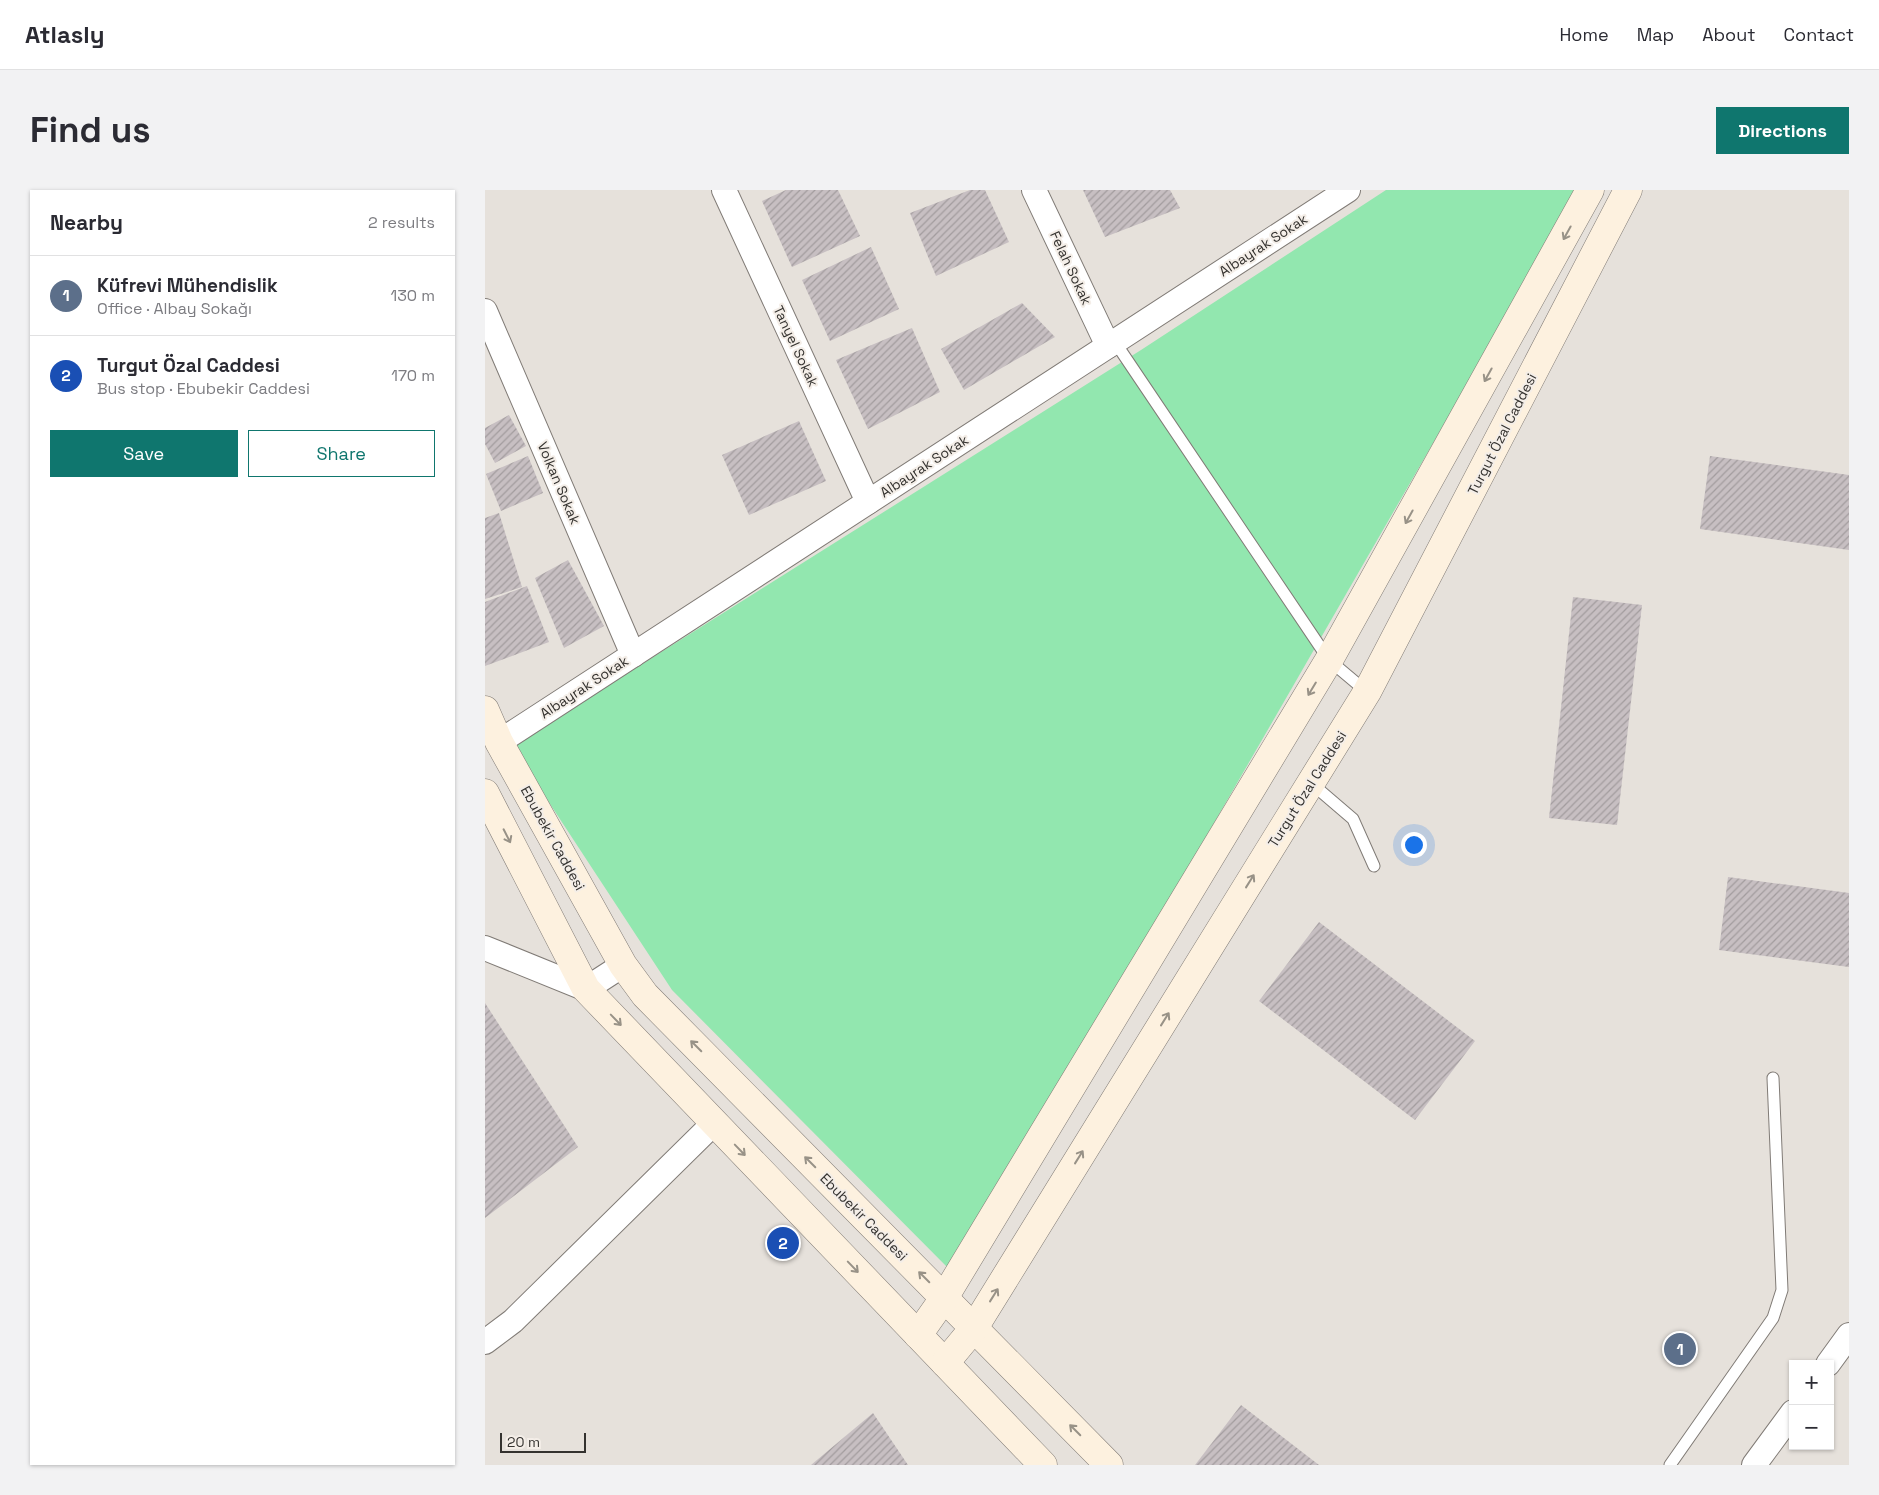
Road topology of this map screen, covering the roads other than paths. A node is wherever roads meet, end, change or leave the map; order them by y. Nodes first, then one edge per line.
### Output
1 (724, 190) edge
2 (1034, 190) edge
3 (1348, 190) edge
4 (1591, 190) edge
5 (1628, 190) edge
6 (485, 311) edge
7 (1111, 344) junction
8 (868, 502) junction
9 (633, 655) junction
10 (1329, 660) junction
11 (1367, 692) junction
12 (485, 710) edge
13 (499, 742) junction
14 (1311, 783) junction
15 (485, 792) edge
16 (1374, 866) dead end
17 (485, 948) edge
18 (623, 965) junction
19 (586, 989) junction
20 (1773, 1078) dead end
21 (714, 1123) junction
22 (944, 1298) junction
23 (973, 1328) junction
24 (918, 1335) junction
25 (1849, 1335) edge
26 (485, 1342) edge
27 (1831, 1360) edge
28 (945, 1363) junction
29 (1789, 1417) edge
30 (1043, 1465) edge
31 (1109, 1465) edge
32 (1670, 1465) edge
33 (1754, 1465) edge

1 - 8 street, Tanyel Sokak
2 - 7 street, Felah Sokak
3 - 7 street, Albayrak Sokak
4 -> 10 street
5 - 11 street, Turgut Özal Caddesi
6 - 9 street, Volkan Sokak
7 - 8 street, Albayrak Sokak
7 - 10 lane
8 - 9 street, Albayrak Sokak
9 - 13 street, Albayrak Sokak
10 - 11 lane
10 -> 22 street
11 - 14 street, Turgut Özal Caddesi
12 - 13 street, Ebubekir Caddesi
13 - 18 street, Ebubekir Caddesi
14 - 16 lane
23 -> 14 street, Turgut Özal Caddesi
15 -> 19 street
17 - 19 street
18 - 19 street
22 -> 18 street, Ebubekir Caddesi
19 -> 21 street
20 - 32 lane
21 -> 24 street
21 - 26 street
22 - 23 street, Ebubekir Caddesi
22 - 24 street
23 - 28 street, Turgut Özal Caddesi
31 -> 23 street, Ebubekir Caddesi
24 - 28 street
25 - 27 street
28 - 30 street
29 - 33 street

